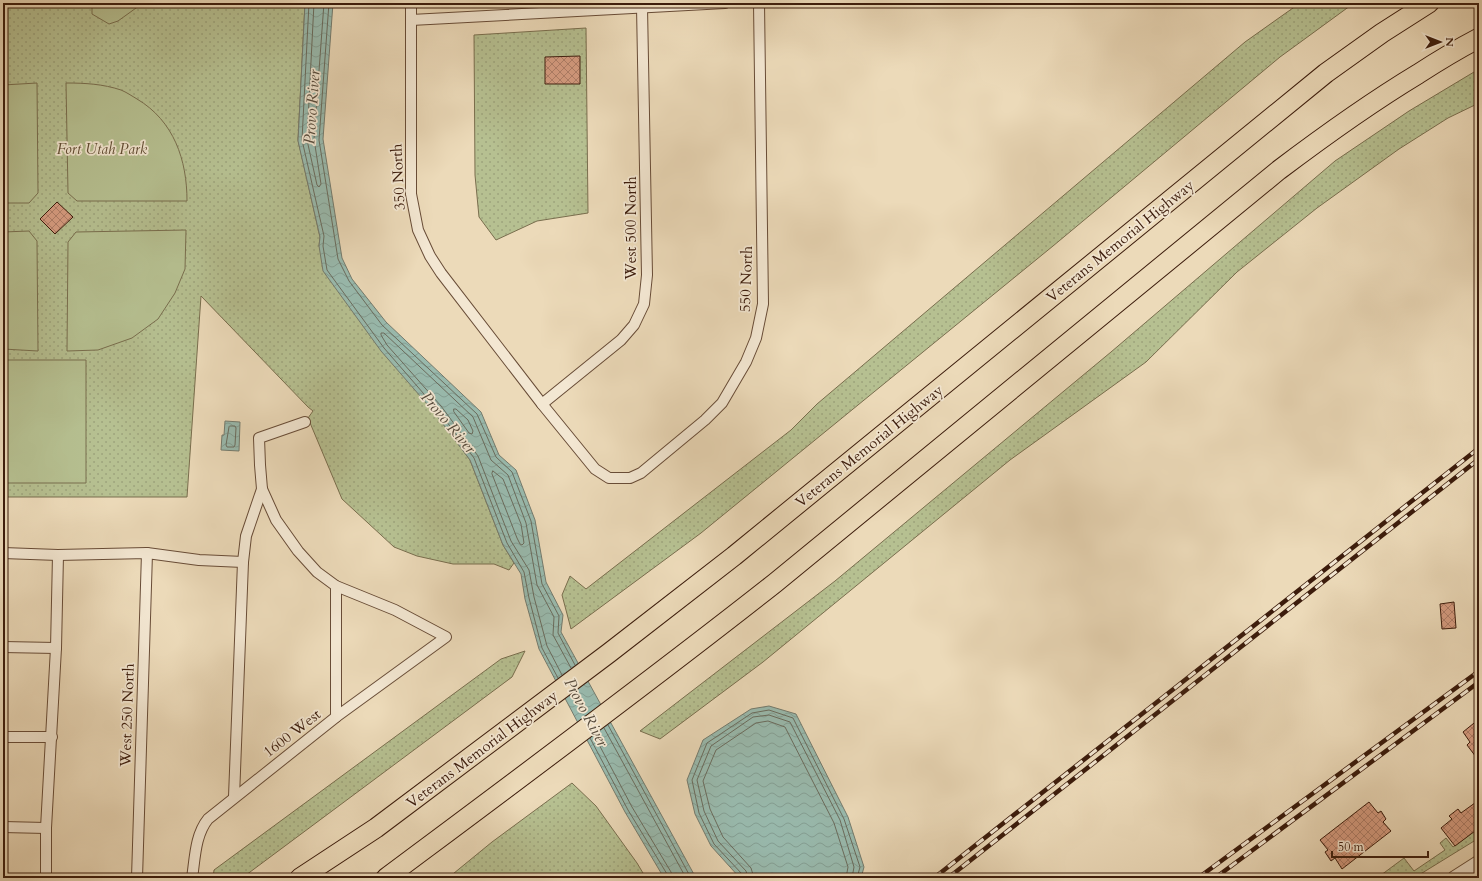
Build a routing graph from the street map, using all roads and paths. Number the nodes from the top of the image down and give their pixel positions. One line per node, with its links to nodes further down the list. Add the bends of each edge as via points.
1 (411, 3): 6 (street, 350 North)
2 (725, 3): 5 (street)
3 (759, 3): 8 (street, 550 North, via 763,304 756,338 746,362 722,403 705,420 641,473 630,478 609,478 595,469)
4 (1429, 3): 28 (highway, Veterans Memorial Highway, via 1326,73 734,556 609,653 376,828)
5 (642, 7): 6 (street); 8 (street, West 500 North, via 647,275 644,304 634,325 621,340)
6 (411, 20): 8 (street, 350 North, via 411,194 418,230 441,273)
7 (1479, 38): 29 (highway, via 1336,127 1279,170 775,583)
8 (542, 404)
9 (305, 422): 10 (street, via 259,438)
10 (262, 489): 14 (street, via 246,536); 15 (street, via 276,520 298,551)
11 (147, 552): 13 (street); 14 (street, via 199,560); 26 (street, West 250 North)
12 (3, 553): 13 (street)
13 (58, 555): 17 (street)
14 (243, 562): 21 (street)
15 (336, 586): 18 (street); 18 (street, 1600 West, via 395,610 446,637)
16 (3, 647): 17 (street)
17 (56, 648): 20 (street)
18 (336, 717): 21 (street, 1600 West)
19 (3, 737): 20 (street)
20 (52, 737): 23 (street)
21 (234, 797): 27 (street, 1600 West, via 202,826)
22 (3, 827): 23 (street)
23 (46, 828): 25 (street)
24 (1479, 862): 30 (street)
25 (46, 878)
26 (137, 878)
27 (192, 878)
28 (300, 878)
29 (386, 878)
30 (1454, 878)

